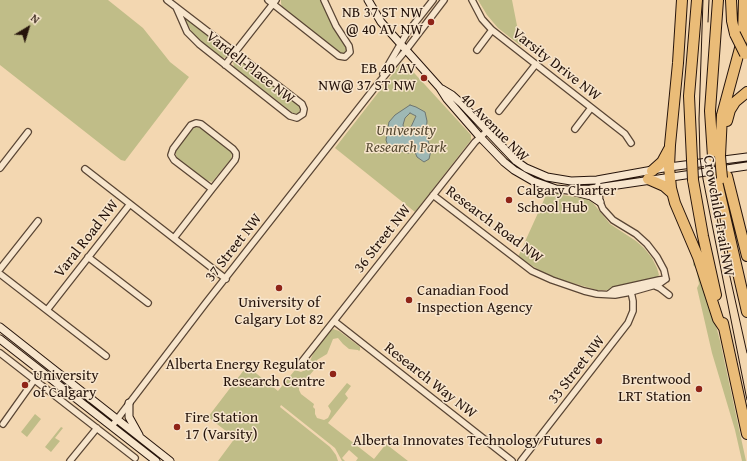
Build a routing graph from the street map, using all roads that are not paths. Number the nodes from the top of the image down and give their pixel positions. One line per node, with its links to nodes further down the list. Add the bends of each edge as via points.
1 (167, 0): 13 (street)
2 (324, 0): 12 (street, via 349,46 350,52 345,56 339,56)
3 (368, 0): 15 (street, 40 Avenue NW, via 381,22)
4 (433, 0): 15 (street, 37 Street NW, via 407,33)
5 (444, 0): 15 (street, 37 Street NW)
6 (472, 0): 14 (street, Varsity Drive NW)
7 (682, 0): 30 (highway)
8 (697, 0): 63 (highway, Crowchild Trail NW, bridge, via 689,96 692,160 703,236)
9 (718, 0): 31 (highway, Crowchild Trail NW, via 710,111)
10 (731, 0): 18 (highway, bridge, via 735,34)
11 (744, 0): 31 (highway, via 742,38 722,115)
12 (273, 1): 17 (street)
13 (176, 7): 17 (street); 20 (street, Vardell Place NW, via 192,37)
14 (492, 30): 16 (street); 19 (street, Varsity Drive NW)
15 (404, 47): 21 (street, 40 Avenue NW); 53 (street, 37 Street NW)
16 (477, 50)
17 (235, 52): 20 (street); 20 (street, Vardell Place NW, via 302,104 303,114 294,118)
18 (746, 55)
19 (536, 64): 23 (street, Varsity Drive NW); 24 (street)
20 (225, 65)
21 (440, 88): 26 (street, 40 Avenue NW, via 457,99); 28 (street, 40 Avenue NW)
22 (747, 92): 31 (highway, via 735,102 729,114)
23 (591, 108): 25 (street); 29 (street, Varsity Drive NW, via 625,134)
24 (498, 111)
25 (575, 129)
26 (487, 131): 28 (street, 36 Street NW); 39 (street, 40 Avenue NW, via 516,161 536,173 558,180)
27 (28, 132): 34 (street)
28 (480, 137): 42 (street, 40 Avenue NW, via 504,162 523,176 544,186); 44 (street, 36 Street NW)
29 (631, 143)
30 (670, 145): 36 (highway); 37 (highway, via 665,158)
31 (719, 156): 38 (highway, Crowchild Trail NW)
32 (747, 157): 36 (street, 40 Avenue NW)
33 (747, 166): 36 (street, 40 Avenue NW)
34 (0, 168)
35 (85, 169): 46 (street)
36 (670, 172): 37 (street, 40 Avenue NW); 43 (highway)
37 (650, 175): 39 (street, 40 Avenue NW); 40 (street, 40 Avenue NW); 43 (highway)
38 (722, 177): 49 (highway); 60 (highway, Crowchild Trail NW, via 720,198)
39 (597, 180): 40 (street)
40 (598, 188): 42 (street, 40 Avenue NW); 45 (street)
41 (212, 189): 41 (street, via 236,155 233,149 202,124 196,123 191,125 172,149 171,155); 48 (street)
42 (567, 190): 45 (street, via 587,195)
43 (672, 193): 63 (highway, via 698,257 718,319)
44 (433, 194): 56 (street, Research Road NW, via 532,271 597,294 615,295); 61 (street, 36 Street NW)
45 (600, 202): 54 (street, via 613,220 648,244 664,270)
46 (130, 204): 48 (street, Varal Road NW); 50 (street, Varal Road NW)
47 (38, 221): 51 (street)
48 (174, 238): 53 (street, Varal Road NW)
49 (747, 256)
50 (88, 257): 58 (street); 59 (street, Varal Road NW)
51 (0, 269)
52 (0, 274): 59 (street)
53 (226, 279): 69 (street, 37 Street NW)
54 (666, 279): 55 (street, Research Road NW); 56 (street, Research Road NW)
55 (653, 285): 56 (street, Research Road NW); 57 (street)
56 (630, 289): 81 (street, 33 Street NW, via 633,311 628,323)
57 (670, 296)
58 (148, 303)
59 (47, 310): 66 (street)
60 (747, 312)
61 (334, 321): 67 (street, 36 Street NW); 80 (street, Research Way NW)
62 (0, 327): 70 (street)
63 (724, 328): 74 (highway, Crowchild Trail NW)
64 (0, 339): 72 (street)
65 (0, 353): 68 (street)
66 (106, 356)
67 (300, 364)
68 (35, 379): 71 (street); 73 (street)
69 (129, 403): 70 (street, 37 Street NW); 75 (street, via 129,416)
70 (117, 419): 72 (street, 37 Street NW); 75 (street)
71 (2, 424)
72 (112, 426): 78 (street)
73 (97, 428): 76 (street); 77 (street)
74 (747, 434)
75 (141, 439): 79 (street)
76 (135, 458)
77 (70, 461)
78 (156, 461)
79 (170, 461)
80 (512, 461)
81 (521, 461)

